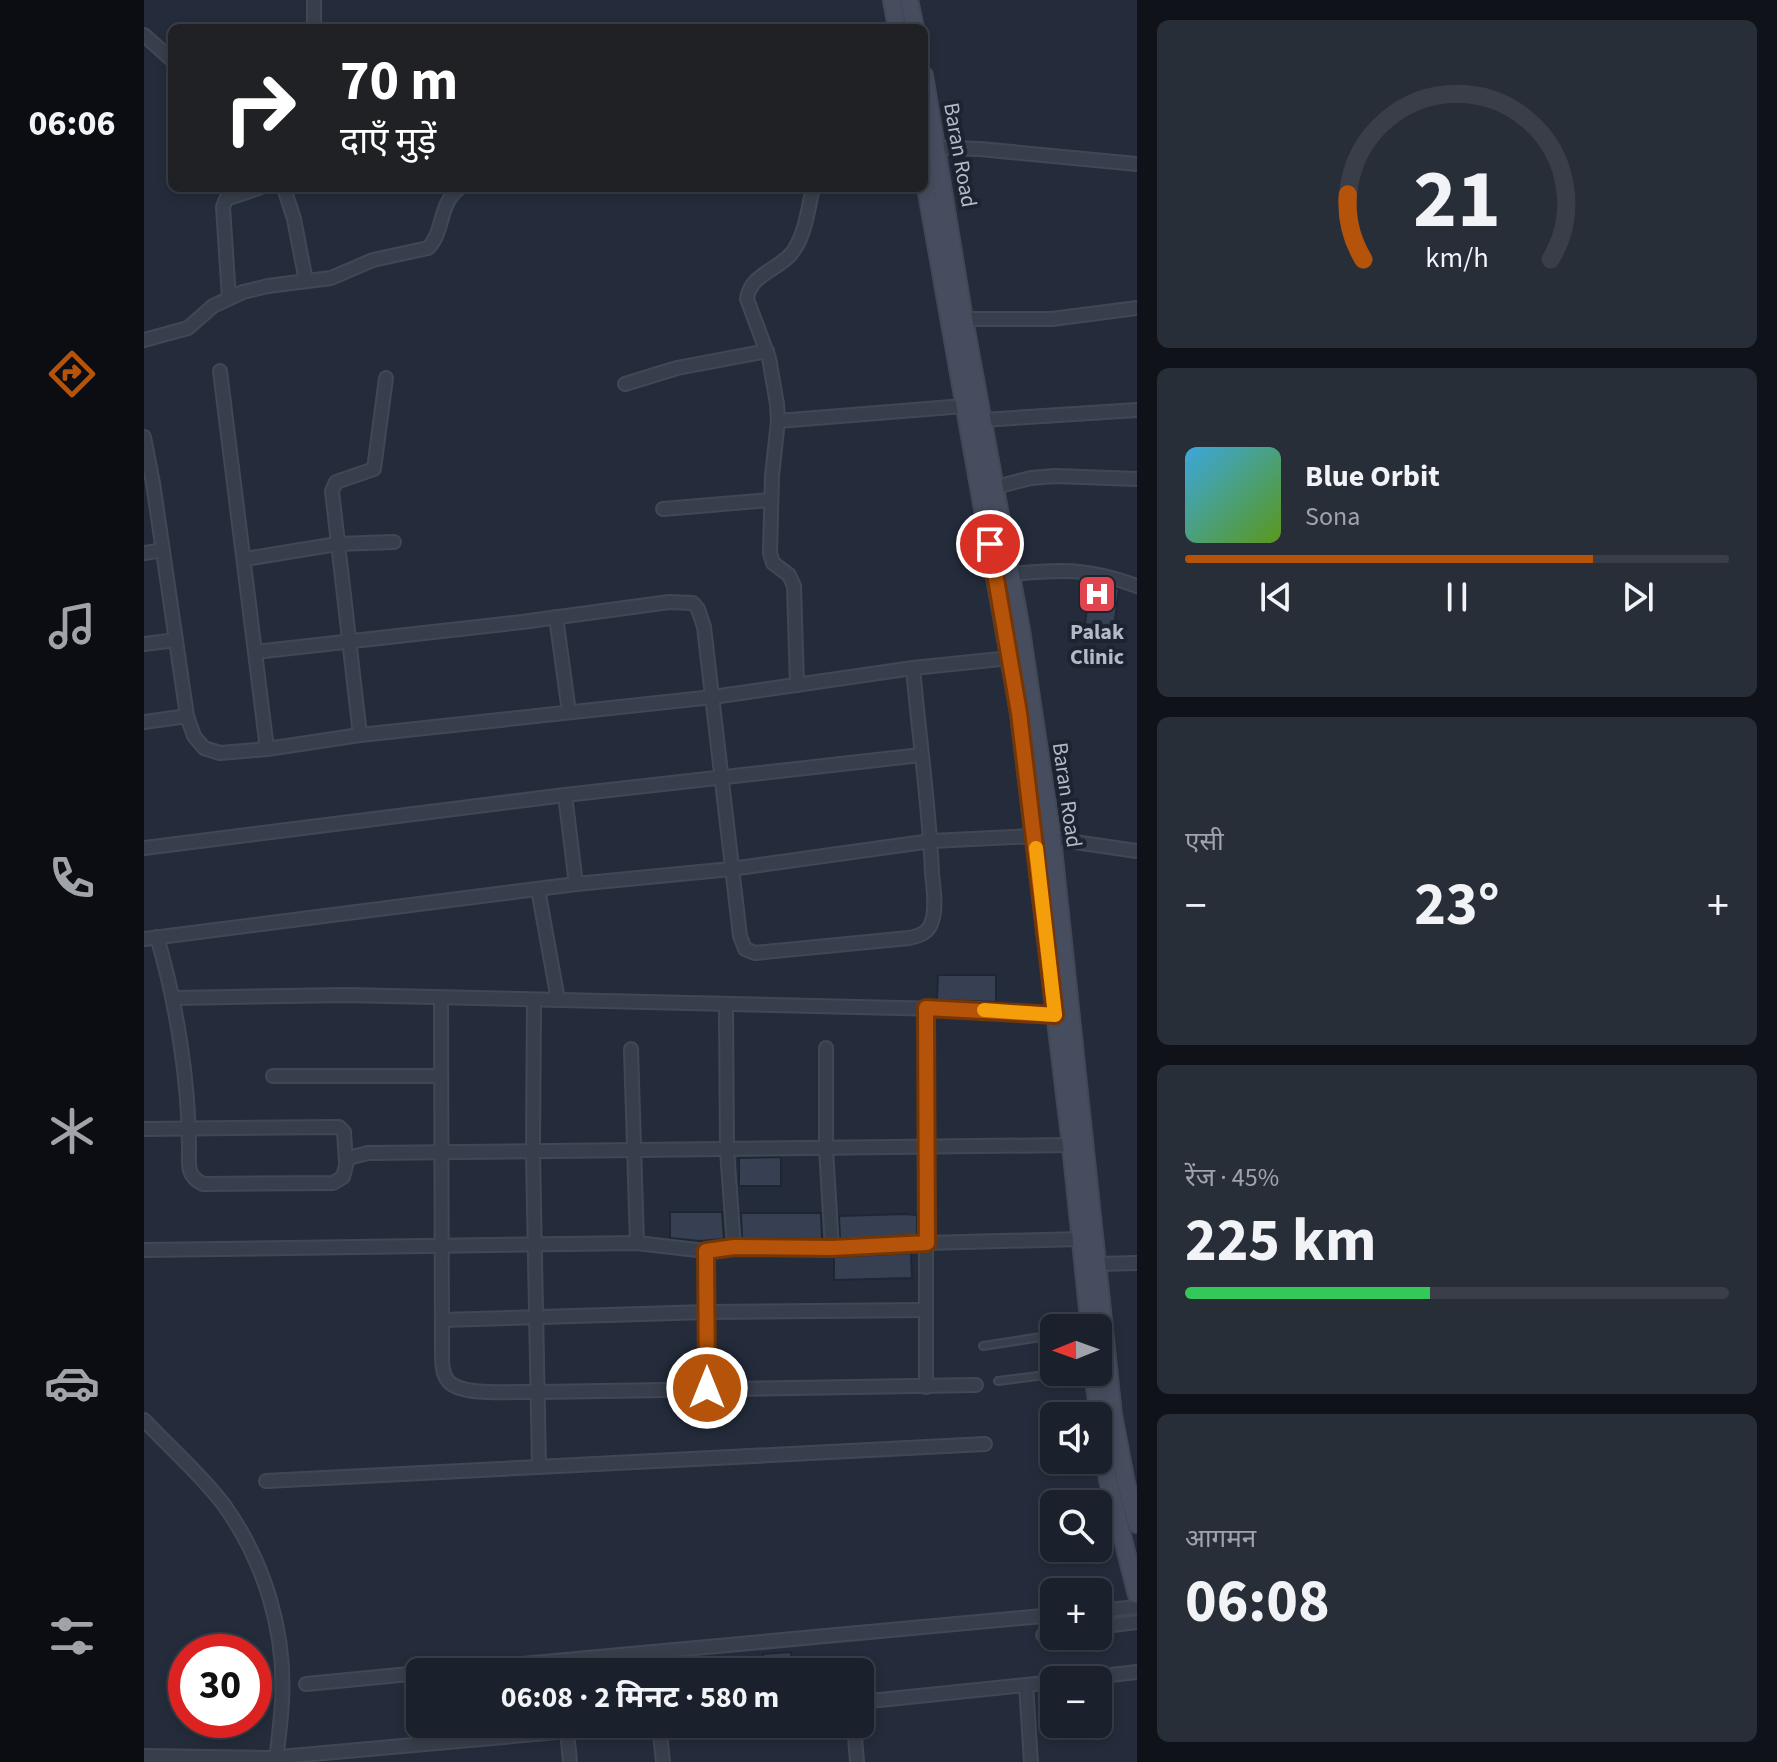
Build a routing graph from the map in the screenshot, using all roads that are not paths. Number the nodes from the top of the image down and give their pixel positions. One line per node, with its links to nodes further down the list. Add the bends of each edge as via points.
1 (314, 0): 4 (street)
2 (892, 0): 5 (main road)
3 (909, 0): 6 (main road)
4 (314, 24)
5 (896, 24)
6 (914, 24)
7 (144, 35): 8 (street)
8 (168, 56)
9 (928, 116): 10 (main road, Baran Road)
10 (931, 147): 11 (street); 20 (main road, Baran Road)
11 (1137, 164)
12 (247, 192): 18 (street, via 226,199 223,207)
13 (285, 192): 17 (street)
14 (456, 192): 17 (street, via 446,203 428,248)
15 (812, 192): 22 (street, via 796,248 747,293)
16 (927, 192): 26 (main road, Baran Road)
17 (306, 281): 18 (street)
18 (229, 298): 21 (street, via 188,328)
19 (1137, 308): 20 (street, via 1052,319)
20 (964, 319): 28 (main road, Baran Road)
21 (144, 340)
22 (767, 351): 25 (street); 29 (street)
23 (220, 371): 40 (street)
24 (386, 378): 37 (street, via 374,469 333,486)
25 (625, 384)
26 (964, 406): 29 (street); 48 (main road, Baran Road)
27 (1137, 410): 28 (street)
28 (983, 420): 33 (main road, Baran Road)
29 (778, 421): 34 (street)
30 (144, 437): 32 (street)
31 (1137, 479): 33 (street, via 1055,476)
32 (149, 484): 38 (street)
33 (996, 487): 41 (main road, Baran Road)
34 (771, 500): 35 (street); 50 (street, via 771,558 794,586)
35 (663, 509)
36 (394, 542): 37 (street)
37 (337, 544): 40 (street); 45 (street)
38 (163, 550): 39 (street); 44 (street)
39 (144, 553)
40 (245, 559): 47 (street)
41 (1011, 574): 42 (street, via 1070,569); 61 (main road, Baran Road)
42 (1137, 586)
43 (556, 617): 45 (street); 51 (street, via 693,603 701,616); 52 (street)
44 (176, 640): 46 (street); 53 (street)
45 (348, 643): 47 (street); 55 (street)
46 (144, 644)
47 (255, 652): 56 (street)
48 (1010, 658): 49 (street); 60 (main road, Baran Road)
49 (913, 668): 50 (street); 57 (street)
50 (797, 685): 51 (street)
51 (713, 697): 52 (street); 58 (street)
52 (569, 712): 55 (street)
53 (187, 716): 54 (street); 56 (street, via 204,748 220,753)
54 (144, 722)
55 (360, 735): 56 (street)
56 (267, 749)
57 (921, 755): 58 (street); 62 (street)
58 (722, 779): 59 (street); 65 (street)
59 (565, 795): 63 (street); 66 (street)
60 (1034, 836): 61 (street); 62 (street); 75 (main road, Baran Road)
61 (1052, 838): 64 (street); 100 (main road, Baran Road)
62 (931, 841): 65 (street); 65 (street, via 933,920 923,934 909,938 751,953 740,936)
63 (144, 848)
64 (1137, 851)
65 (731, 869): 66 (street)
66 (576, 884): 67 (street)
67 (538, 889): 68 (street); 72 (street)
68 (150, 938): 69 (street)
69 (174, 998): 70 (street); 80 (street)
70 (441, 998): 71 (street); 79 (street)
71 (534, 1000): 72 (street); 88 (street)
72 (558, 1000): 73 (street)
73 (726, 1004): 74 (street); 85 (street)
74 (926, 1008): 75 (street); 83 (street)
75 (1055, 1015): 82 (main road, Baran Road)
76 (826, 1048): 84 (street)
77 (631, 1049): 86 (street)
78 (273, 1076): 79 (street)
79 (441, 1076): 87 (street)
80 (189, 1128): 81 (street); 89 (street, via 339,1127); 89 (street, via 190,1173 203,1184 333,1183 343,1177)
81 (144, 1129)
82 (1071, 1145): 83 (street); 90 (main road, Baran Road)
83 (925, 1148): 84 (street); 92 (street)
84 (826, 1149): 85 (street); 96 (street)
85 (727, 1150): 86 (street); 95 (street)
86 (635, 1151): 88 (street); 91 (street)
87 (441, 1153): 88 (street); 89 (street, via 368,1153); 94 (street)
88 (533, 1153): 93 (street)
89 (346, 1162)
90 (1080, 1239): 92 (street); 103 (main road, Baran Road)
91 (637, 1243): 93 (street); 98 (street)
92 (927, 1243): 96 (street); 101 (street)
93 (534, 1244): 94 (street); 104 (street)
94 (441, 1247): 97 (street); 105 (street)
95 (734, 1247): 96 (street); 98 (street)
96 (832, 1248)
97 (144, 1250)
98 (706, 1251): 102 (street)
99 (1137, 1263): 100 (street)
100 (1097, 1264): 119 (main road, Baran Road, via 1117,1438)
101 (925, 1310): 102 (street); 112 (street)
102 (707, 1312): 104 (street); 113 (street)
103 (1088, 1314)
104 (536, 1316): 105 (street); 114 (street)
105 (442, 1320): 114 (street, via 442,1366 451,1384 474,1391)
106 (1040, 1337): 107 (lane)
107 (983, 1346)
108 (1040, 1376): 109 (lane)
109 (998, 1381)
110 (976, 1385): 112 (street)
111 (1095, 1386): 120 (main road, via 1108,1480)
112 (926, 1387): 113 (street)
113 (707, 1388): 114 (street)
114 (538, 1392): 117 (street)
115 (144, 1420): 142 (street, via 224,1505 258,1565 278,1634 283,1698)
116 (985, 1444): 117 (street)
117 (539, 1467): 118 (street)
118 (266, 1481)
119 (1137, 1524)
120 (1137, 1595)
121 (1137, 1607): 122 (street)
122 (1112, 1610)
123 (1040, 1616): 126 (street)
124 (1137, 1622): 125 (street)
125 (1112, 1625)
126 (586, 1658)
127 (1137, 1672): 129 (street)
128 (406, 1674): 130 (street)
129 (1112, 1675)
130 (306, 1684)
131 (1040, 1684): 132 (street)
132 (1026, 1685): 133 (street); 147 (street)
133 (874, 1701)
134 (487, 1738): 138 (street)
135 (568, 1738): 144 (street)
136 (660, 1738): 145 (street)
137 (855, 1738): 146 (street)
138 (385, 1747): 142 (street); 143 (street)
139 (144, 1756): 140 (street)
140 (166, 1759): 141 (street)
141 (252, 1760): 142 (street)
142 (276, 1760)
143 (386, 1762)
144 (570, 1762)
145 (663, 1762)
146 (857, 1762)
147 (1031, 1762)

